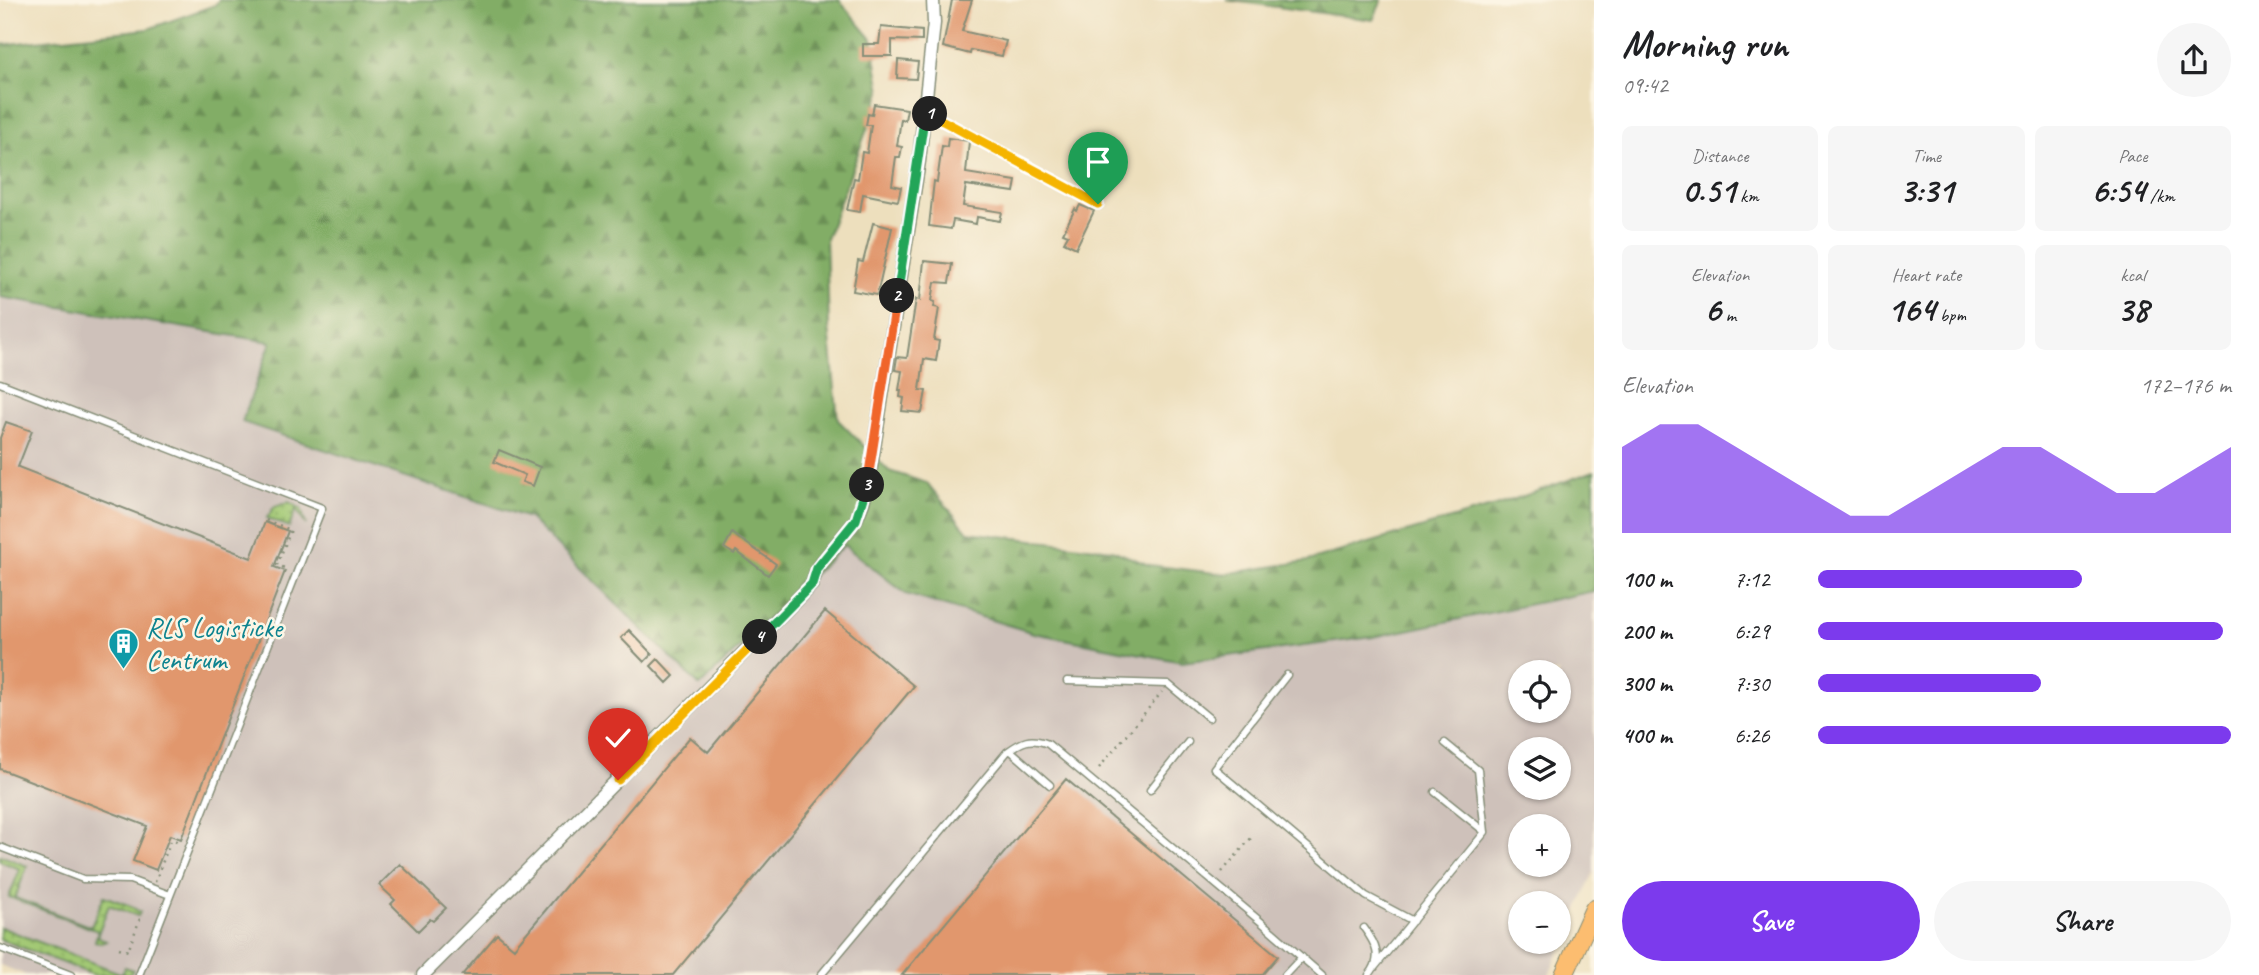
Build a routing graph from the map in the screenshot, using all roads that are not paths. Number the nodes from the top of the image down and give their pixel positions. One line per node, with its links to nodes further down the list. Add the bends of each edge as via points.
1 (933, 0): 2 (street)
2 (925, 113): 3 (lane); 27 (street, via 870,473 856,520 817,568 812,584)
3 (1098, 204)
4 (0, 383): 16 (lane, via 322,508)
5 (1286, 676): 18 (lane, via 1214,768 1366,896)
6 (1066, 681): 7 (lane, via 1168,684)
7 (1209, 718)
8 (1188, 742): 12 (lane)
9 (1445, 743): 14 (lane, via 1478,770)
10 (1010, 750): 11 (lane); 23 (lane, via 1027,739 1048,744); 28 (lane)
11 (1050, 785)
12 (1150, 790)
13 (1435, 792): 14 (lane)
14 (1485, 832): 18 (lane)
15 (0, 847): 16 (lane, via 83,879 130,880)
16 (170, 895): 26 (lane)
17 (1594, 909): 32 (main road)
18 (1413, 921): 20 (lane)
19 (1364, 928): 22 (lane)
20 (1396, 942): 22 (lane); 24 (lane)
21 (0, 948): 25 (lane)
22 (1377, 948): 24 (lane)
23 (1301, 957): 29 (lane); 30 (lane)
24 (1374, 968): 31 (lane)
25 (71, 975)
26 (139, 975)
27 (423, 975)
28 (821, 975)
29 (1285, 975)
30 (1322, 975)
31 (1369, 975)
32 (1564, 975)

